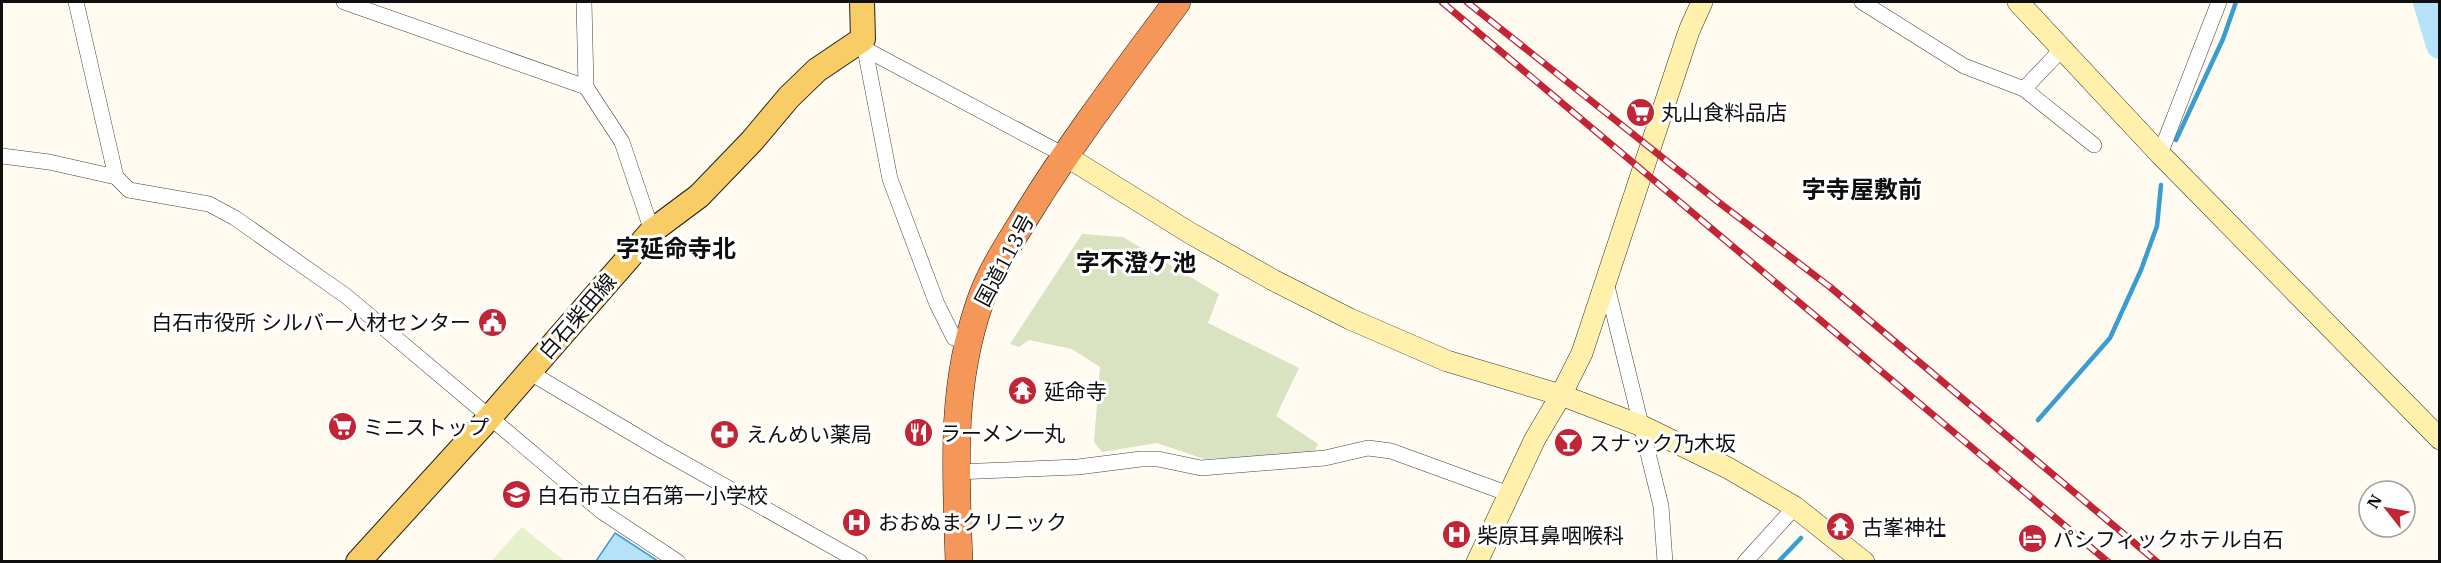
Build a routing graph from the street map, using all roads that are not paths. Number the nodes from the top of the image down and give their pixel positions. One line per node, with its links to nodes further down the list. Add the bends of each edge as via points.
1 (76, 2): 18 (street)
2 (344, 2): 12 (street)
3 (584, 2): 12 (street)
4 (862, 2): 10 (main road)
5 (1177, 2): 17 (highway, 国道113号)
6 (1702, 2): 20 (street)
7 (1862, 2): 13 (street, via 1964,66)
8 (2018, 2): 11 (street)
9 (2219, 2): 15 (street)
10 (864, 44): 17 (street); 19 (main road, 白石柴田線, via 817,70 699,196); 21 (street, via 890,179 937,304 954,338)
11 (2061, 50): 13 (street); 15 (street)
12 (586, 87): 19 (street, via 622,142)
13 (2024, 89): 14 (street)
14 (2094, 145)
15 (2160, 154): 26 (street)
16 (2, 156): 18 (street)
17 (1066, 156): 21 (highway, 国道113号, via 1003,253 979,303); 23 (street, via 1190,233 1350,319 1447,361)
18 (116, 177): 24 (street, via 129,190 209,204 235,218 346,296)
19 (652, 231): 22 (main road, 白石柴田線)
20 (1606, 282): 23 (street, via 1582,353); 25 (street)
21 (968, 343): 27 (highway, 国道113号, via 955,432)
22 (529, 372): 24 (main road, 白石柴田線); 32 (street)
23 (1561, 395): 25 (street); 28 (street)
24 (490, 417): 30 (main road, 白石柴田線); 31 (street, via 601,510)
25 (1641, 426): 29 (street, via 1728,468); 35 (street, via 1661,506)
26 (2439, 439)
27 (955, 472): 28 (street, via 1078,467 1141,459 1201,468 1324,458 1368,448 1391,451); 33 (highway, 国道113号)
28 (1509, 494): 34 (street)
29 (1795, 507): 36 (street); 37 (street)
30 (358, 561)
31 (678, 561)
32 (860, 561)
33 (959, 561)
34 (1477, 561)
35 (1665, 561)
36 (1745, 561)
37 (1864, 561)

